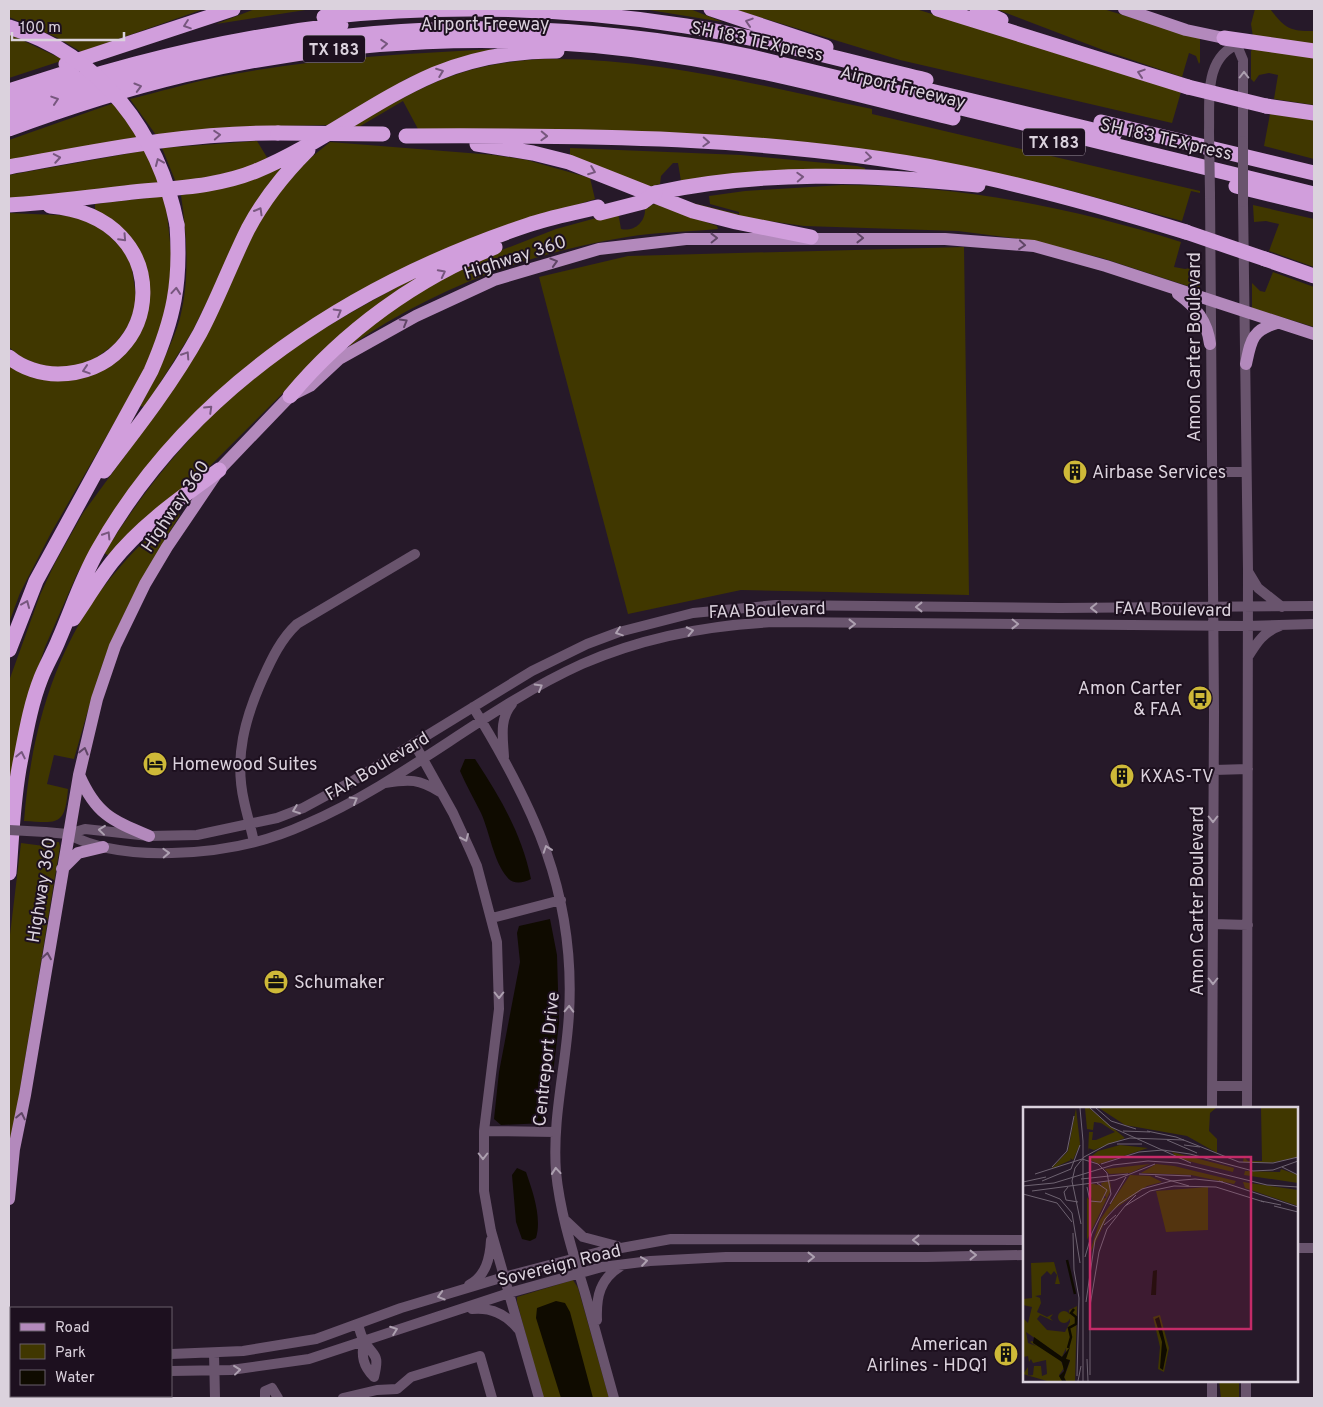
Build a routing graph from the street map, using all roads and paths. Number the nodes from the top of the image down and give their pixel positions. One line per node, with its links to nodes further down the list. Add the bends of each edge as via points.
1 (233, 9): 12 (highway, one-way to 12, via 60,66)
2 (711, 9): 11 (highway, one-way to 2)
3 (938, 9): 7 (highway)
4 (976, 9): 7 (highway)
5 (1124, 9): 8 (main road, via 1186,30)
6 (9, 27): 41 (highway, one-way to 6, bridge, via 165,339 176,299 177,226 155,152 108,86 67,53)
7 (1045, 42): 14 (highway, one-way to 7, bridge, via 1266,106 1188,87)
8 (1236, 42): 9 (highway); 30 (street, Amon Carter Boulevard, bridge, via 1218,59 1212,73 1209,132); 31 (street, one-way to 8, bridge, via 1244,60)
9 (1314, 51)
10 (669, 54): 16 (highway, Airport Freeway / TX 183, one-way to 10, via 179,76 238,63 348,48 429,42 514,41); 18 (highway, one-way to 10, via 407,87 464,64 555,51 613,56); 25 (highway, Airport Freeway / TX 183, via 769,74)
11 (919, 78): 12 (highway, Airport Freeway / TX 183, via 768,42 659,22 562,12 438,9 324,17 221,33 107,60); 20 (highway, Airport Freeway / TX 183)
12 (9, 90)
13 (9, 103): 21 (highway, SH 183 TEXpress, via 151,59 273,34 412,20 551,21 652,31 756,49)
14 (1314, 113)
15 (9, 116): 22 (highway, SH 183 TEXpress, one-way to 22, via 146,72 268,46 409,30 485,28 555,31 656,40 748,56)
16 (9, 129)
17 (406, 136): 19 (highway, one-way to 17, bridge, via 162,140 251,132); 23 (highway, one-way to 23, via 670,140 788,148 947,170); 27 (highway, one-way to 27, via 533,153 569,162 693,210)
18 (319, 140): 24 (highway, via 255,171 210,184); 41 (highway, one-way to 18, via 139,425 187,354 263,204 292,166)
19 (9, 167)
20 (1314, 173)
21 (1314, 183)
22 (1314, 194)
23 (1087, 204): 26 (highway, one-way to 23, via 685,187 762,179 864,176 990,186); 28 (highway, bridge, via 1186,232)
24 (11, 205): 35 (highway, one-way to 35, via 83,211 112,228 136,256 143,295 137,322 130,334 115,354 97,366 54,374 24,367)
25 (1314, 205)
26 (599, 210): 37 (highway, one-way to 26, via 344,340 394,300 482,252); 55 (highway, one-way to 26, via 83,577 126,505 178,440 238,381 304,332 396,279 531,224)
27 (811, 237): 29 (main road, one-way to 29, via 944,238 1034,246); 37 (main road, Highway 360, one-way to 27, via 310,386 339,359 416,316 494,280 599,249 686,238)
28 (1314, 276)
29 (1168, 286): 30 (main road); 34 (main road, via 1200,314)
30 (1211, 301): 31 (main road); 34 (street, Amon Carter Boulevard)
31 (1244, 312): 32 (main road); 36 (street)
32 (1277, 323): 33 (main road); 36 (main road, via 1256,332)
33 (1314, 334)
34 (1210, 344): 39 (street, Amon Carter Boulevard)
35 (9, 357)
36 (1246, 364): 40 (street)
37 (290, 396): 38 (main road, Highway 360)
38 (219, 470): 55 (highway, via 155,519 112,562); 67 (main road, Highway 360, one-way to 38, via 97,699 129,615 167,547)
39 (1211, 472): 40 (street); 44 (street, Amon Carter Boulevard)
40 (1246, 472): 43 (street)
41 (74, 510): 57 (highway, one-way to 41, via 36,581)
42 (415, 554): 70 (street, via 297,624 282,639 250,706 242,738 243,799)
43 (1248, 570): 47 (street); 48 (street, via 1258,588)
44 (1213, 606): 46 (street, FAA Boulevard, one-way to 46); 47 (street, FAA Boulevard); 52 (street, Amon Carter Boulevard)
45 (1314, 606): 48 (street, FAA Boulevard)
46 (967, 607): 49 (street, FAA Boulevard, one-way to 49, via 776,606 693,613); 50 (street)
47 (1248, 607): 48 (street, FAA Boulevard); 54 (street)
48 (1282, 607)
49 (654, 622): 56 (street); 60 (street, FAA Boulevard, one-way to 60, via 587,644 532,671)
50 (967, 623): 52 (street, FAA Boulevard, one-way to 52); 56 (street, FAA Boulevard, one-way to 50, via 734,624)
51 (1314, 624): 53 (street, FAA Boulevard)
52 (1213, 625): 54 (street, FAA Boulevard); 66 (street, Amon Carter Boulevard)
53 (1284, 625): 54 (street, FAA Boulevard); 58 (street, via 1262,636)
54 (1247, 626): 58 (street)
55 (59, 638): 77 (highway, one-way to 55, via 20,759 41,680)
56 (658, 638): 59 (street, FAA Boulevard, one-way to 56, via 582,664)
57 (9, 650)
58 (1248, 658): 65 (street)
59 (514, 702): 61 (street, FAA Boulevard); 64 (street, via 506,711 503,727)
60 (473, 706): 61 (street, Centreport Drive); 62 (street, FAA Boulevard)
61 (482, 721): 63 (street, FAA Boulevard); 64 (street, Centreport Drive)
62 (414, 743): 63 (street); 70 (street, FAA Boulevard, one-way to 70, via 326,796 277,818)
63 (422, 758): 68 (street, FAA Boulevard); 69 (street)
64 (505, 760): 78 (street, Centreport Drive, one-way to 64, via 536,821)
65 (1248, 769): 66 (street); 81 (street)
66 (1214, 770): 80 (street, Amon Carter Boulevard, one-way to 80)
67 (79, 775): 72 (main road, Highway 360); 73 (main road, via 92,802 101,812)
68 (380, 784): 69 (street, via 417,780); 74 (street, FAA Boulevard, one-way to 68, via 305,825)
69 (443, 794): 79 (street, one-way to 79, via 477,866)
70 (250, 825): 73 (street, FAA Boulevard, via 197,835); 74 (street)
71 (9, 830): 72 (street, FAA Boulevard, bridge)
72 (68, 834): 73 (street, FAA Boulevard, one-way to 72, via 85,829); 75 (street, FAA Boulevard); 76 (main road, Highway 360)
73 (149, 836)
74 (254, 842): 75 (street, FAA Boulevard, one-way to 74, via 158,854 212,850)
75 (103, 847): 76 (main road, via 78,853)
76 (62, 869): 88 (main road, Highway 360, one-way to 76, via 14,1149 26,1095)
77 (9, 873)
78 (561, 900): 79 (street); 87 (street, Centreport Drive, one-way to 78, via 568,1039 570,991)
79 (492, 918): 86 (street, one-way to 86, via 499,968 499,1009)
80 (1213, 924): 81 (street); 82 (street, Amon Carter Boulevard, one-way to 82)
81 (1248, 925): 83 (street)
82 (1212, 1086): 83 (street); 84 (street, Amon Carter Boulevard)
83 (1246, 1086): 85 (street)
84 (1212, 1107)
85 (1246, 1107)
86 (484, 1130): 87 (street); 90 (street, one-way to 90, via 484,1191)
87 (555, 1132): 89 (street, Centreport Drive, one-way to 87, via 556,1173)
88 (9, 1199)
89 (564, 1219): 92 (street, via 583,1237); 96 (street, Centreport Drive)
90 (491, 1231): 99 (street); 100 (street, via 487,1265 473,1283)
91 (1023, 1240): 92 (street, Sovereign Road, one-way to 92, via 671,1239)
92 (621, 1247): 96 (street, Sovereign Road)
93 (1298, 1248): 94 (street)
94 (1314, 1248)
95 (1023, 1255): 97 (street, Sovereign Road, one-way to 95, via 685,1257)
96 (575, 1258): 98 (street, Centreport Drive); 99 (street, Sovereign Road)
97 (624, 1264): 98 (street, Sovereign Road); 105 (street, via 611,1272 600,1288 596,1301)
98 (579, 1273): 101 (street, Sovereign Road); 105 (street, Centreport Drive)
99 (504, 1277): 100 (street, Sovereign Road); 101 (street)
100 (460, 1290): 103 (street, Sovereign Road, one-way to 103)
101 (509, 1293): 102 (street, Sovereign Road); 104 (street)
102 (442, 1314): 104 (street, via 482,1308 493,1310 512,1321); 106 (street, Sovereign Road, one-way to 102)
103 (358, 1325): 106 (street); 108 (street, Sovereign Road, via 278,1347)
104 (520, 1331): 118 (street)
105 (597, 1336): 119 (street, Centreport Drive)
106 (364, 1341): 110 (street, Sovereign Road, one-way to 106, via 308,1359)
107 (172, 1354): 108 (street, Sovereign Road)
108 (214, 1354): 110 (street)
109 (172, 1371): 110 (street, Sovereign Road)
110 (216, 1371): 113 (street)
111 (1212, 1382): 120 (street)
112 (1246, 1382): 121 (street)
113 (215, 1398)
114 (265, 1398): 115 (street, via 265,1391 272,1388)
115 (278, 1398)
116 (344, 1398): 117 (street, via 397,1389 410,1377 480,1356)
117 (492, 1398)
118 (539, 1398)
119 (614, 1398)
120 (1212, 1398)
121 (1246, 1398)

